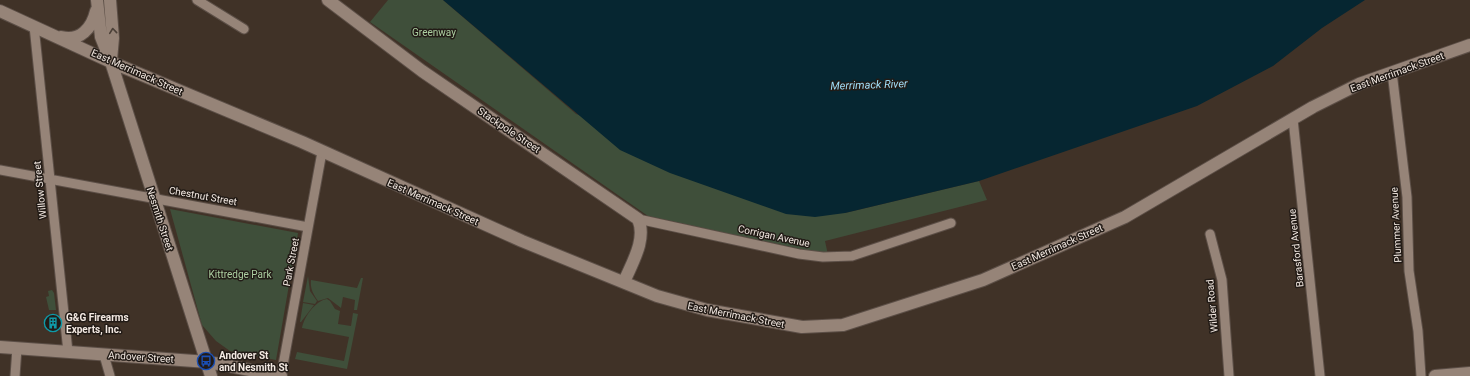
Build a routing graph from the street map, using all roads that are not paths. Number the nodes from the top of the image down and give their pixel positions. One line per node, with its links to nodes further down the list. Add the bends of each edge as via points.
1 (110, 0): 10 (street, Nesmith Street, one-way to 1, via 114,38)
2 (197, 0): 7 (street)
3 (328, 0): 17 (street, Stackpole Street, via 422,71)
4 (97, 4): 8 (street, via 94,20 86,32 72,37); 10 (street, Nesmith Street, via 101,37)
5 (0, 11): 6 (street, East Merrimack Street)
6 (34, 26): 8 (street, East Merrimack Street); 15 (street, Willow Street)
7 (244, 29)
8 (52, 34): 10 (street, East Merrimack Street)
9 (1470, 45): 11 (street, East Merrimack Street)
10 (111, 62): 13 (street, East Merrimack Street); 16 (street, Nesmith Street)
11 (1392, 72): 12 (street, East Merrimack Street, via 1359,84); 34 (street, Plummer Avenue, via 1407,197 1409,271 1418,331)
12 (1293, 119): 21 (street, East Merrimack Street, via 1125,217 983,280 843,325 802,327 750,319 693,307); 33 (street, Barasford Avenue)
13 (322, 152): 19 (street, Park Street); 21 (street, East Merrimack Street, via 522,241)
14 (0, 170): 15 (street, Chestnut Street)
15 (50, 179): 16 (street, Chestnut Street); 24 (street, Willow Street)
16 (154, 198): 19 (street, Chestnut Street); 26 (street, Nesmith Street)
17 (638, 219): 18 (street, Corrigan Avenue, via 823,257 852,256); 21 (street, via 640,241)
18 (951, 224)
19 (308, 227): 31 (street, Park Street)
20 (1210, 234): 32 (street, Wilder Road, via 1222,280)
21 (624, 282)
22 (0, 347): 23 (street, Andover Street)
23 (17, 348): 24 (street, Andover Street); 28 (street)
24 (68, 352): 25 (street, Andover Street)
25 (104, 355): 26 (street, Andover Street); 29 (street)
26 (208, 362): 30 (street, Nesmith Street); 31 (street, Andover Street)
27 (1470, 373): 35 (street)
28 (15, 376)
29 (110, 376)
30 (211, 376)
31 (281, 376)
32 (1229, 376)
33 (1320, 376)
34 (1421, 376)
35 (1435, 376)

